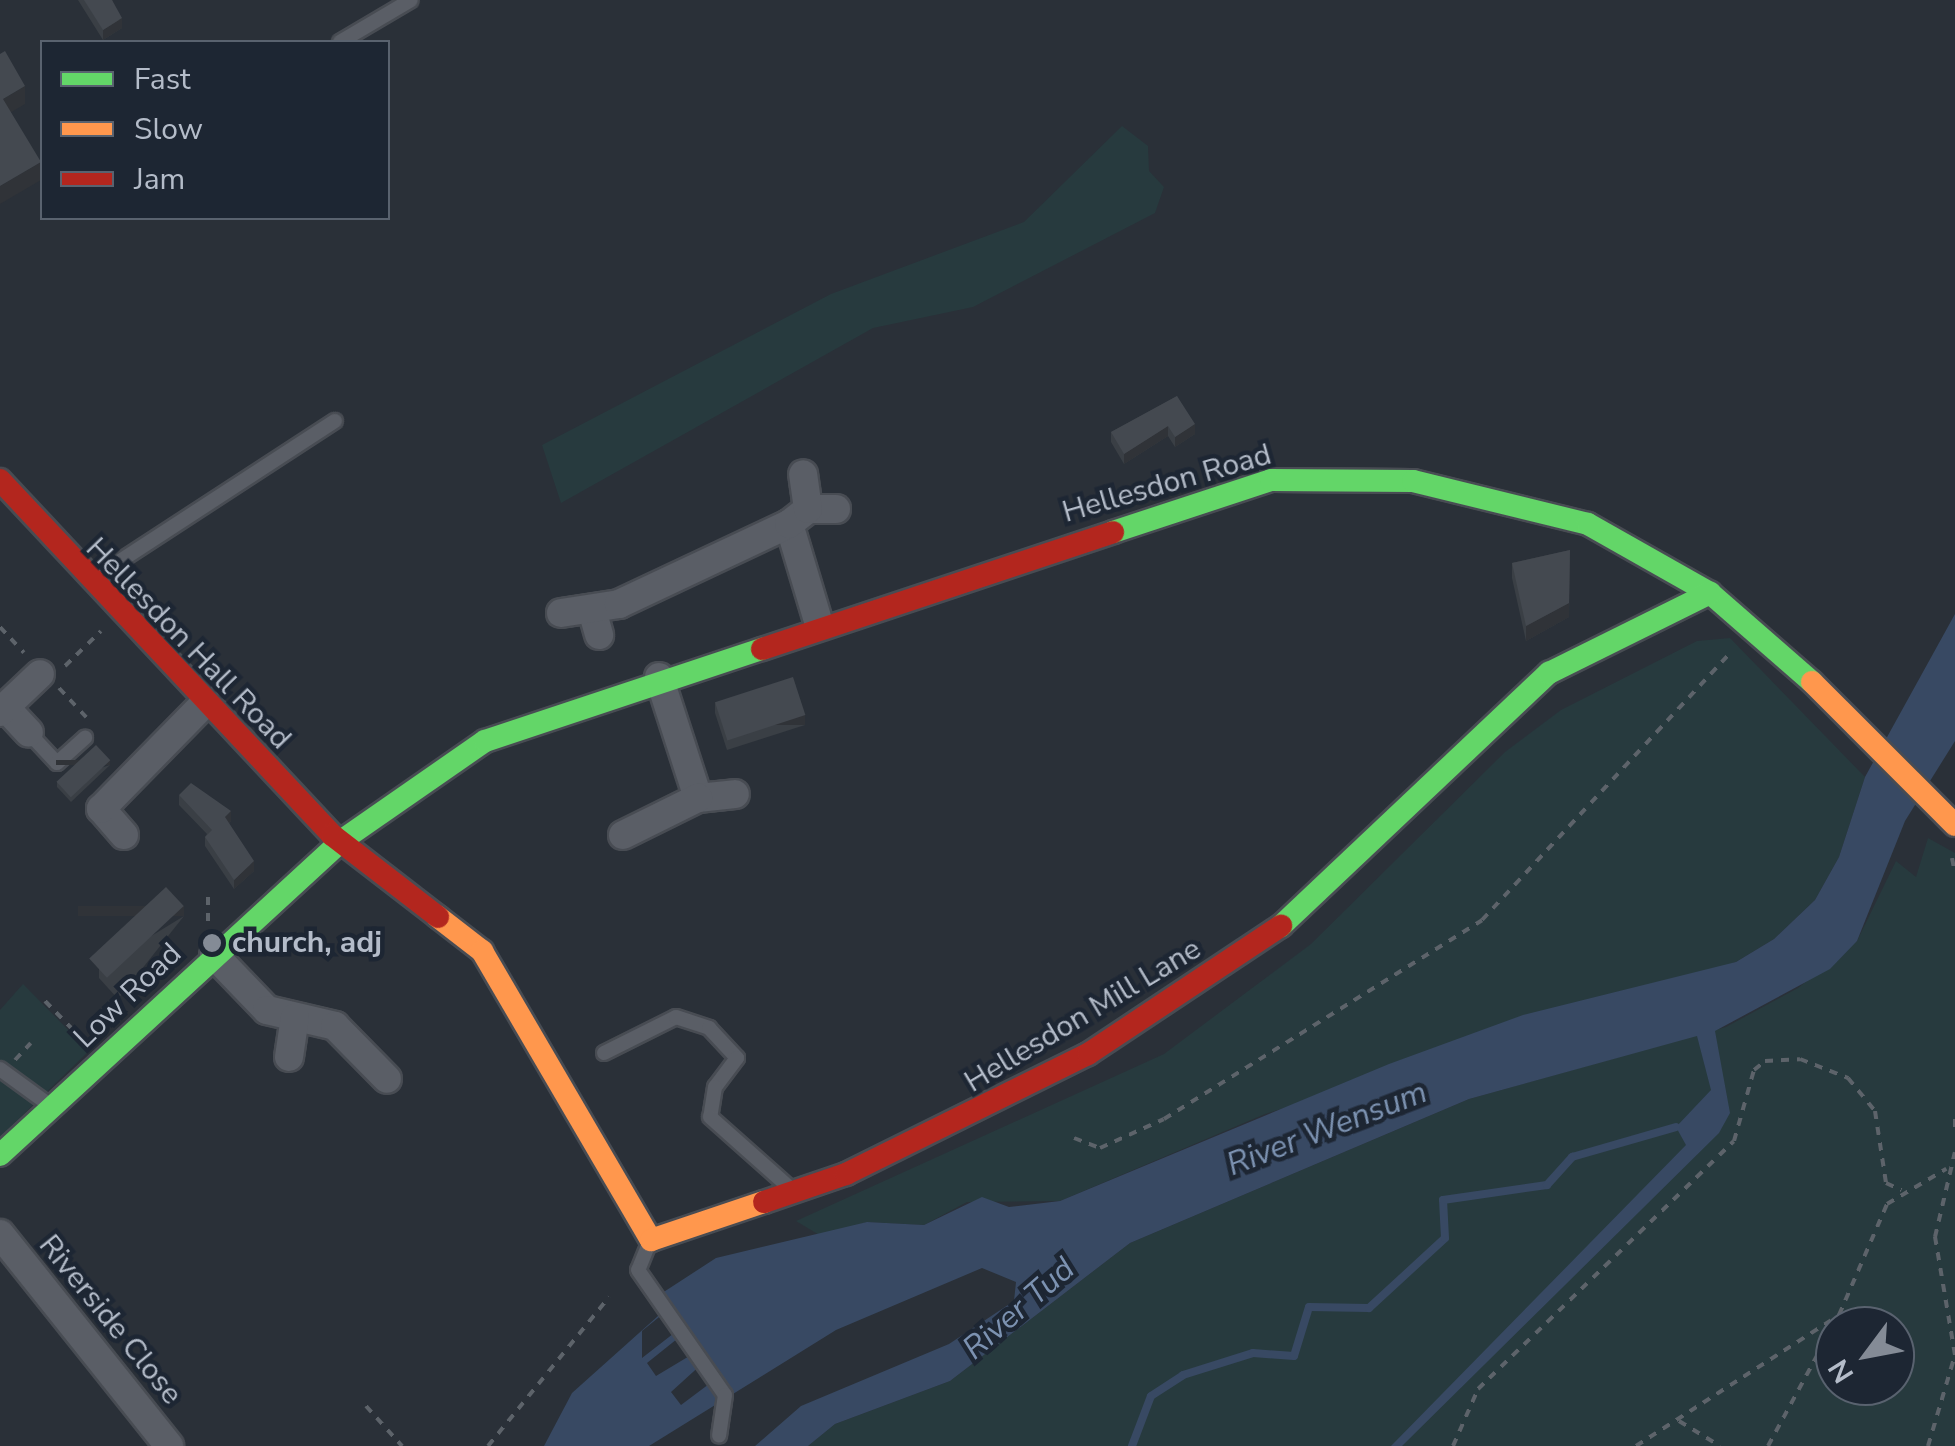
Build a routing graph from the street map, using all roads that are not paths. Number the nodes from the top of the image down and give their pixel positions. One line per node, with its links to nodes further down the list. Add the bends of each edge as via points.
1 (411, 0): 2 (lane)
2 (343, 40)
3 (335, 422): 7 (lane)
4 (803, 474): 6 (street)
5 (0, 480): 7 (street, Hellesdon Hall Road)
6 (811, 514): 9 (street, via 595,622); 10 (street)
7 (87, 583): 13 (street, Hellesdon Hall Road)
8 (1710, 592): 10 (street, Hellesdon Road, via 1588,524 1532,506 1344,476 1271,480); 19 (street, Hellesdon Road, via 1874,740); 31 (street, Hellesdon Mill Lane, via 1549,673 1311,902 1172,1002 1003,1102)
9 (561, 612)
10 (819, 624): 12 (street, Hellesdon Road)
11 (45, 677): 14 (street)
12 (659, 677): 18 (street); 22 (street, Hellesdon Road, via 486,742)
13 (203, 705): 20 (street, via 100,808); 22 (street, Hellesdon Hall Road)
14 (3, 710): 15 (street)
15 (29, 734): 16 (lane, via 57,764)
16 (85, 738)
17 (735, 794): 18 (street)
18 (698, 798): 21 (street)
19 (1955, 825)
20 (124, 835)
21 (622, 835)
22 (341, 841): 23 (street, Low Road); 33 (street, via 458,931 506,982)
23 (214, 955): 24 (street, via 267,1010); 29 (street, Low Road)
24 (295, 1018): 26 (street); 28 (street, via 335,1026)
25 (604, 1053): 31 (lane, via 676,1018 709,1028 737,1058 715,1087 710,1117)
26 (290, 1057)
27 (0, 1069): 29 (lane)
28 (386, 1080)
29 (52, 1108): 30 (street, Low Road)
30 (0, 1155)
31 (794, 1192): 33 (street, Hellesdon Mill Lane)
32 (0, 1234): 35 (street, Riverside Close)
33 (650, 1240): 34 (lane, via 638,1270 725,1395)
34 (720, 1436)
35 (169, 1446)

